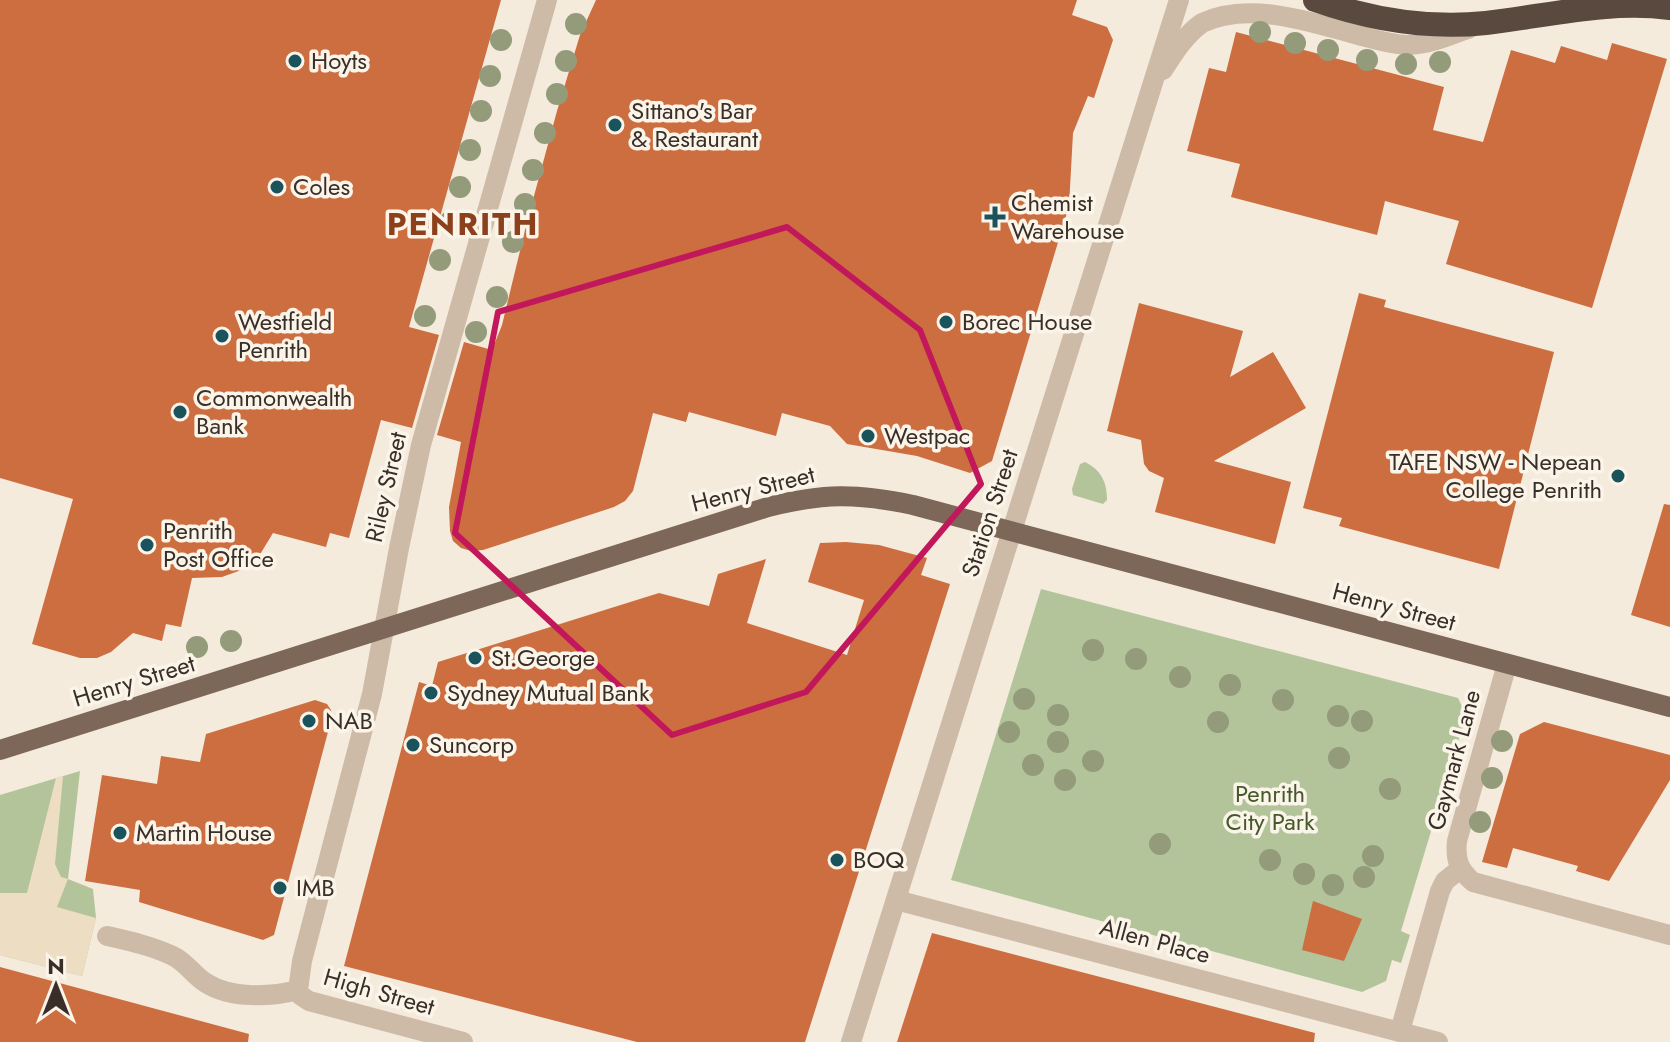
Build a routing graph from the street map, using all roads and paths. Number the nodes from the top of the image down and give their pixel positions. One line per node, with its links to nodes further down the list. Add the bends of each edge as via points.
1 (547, 0): 8 (street, Riley Street, via 421,445)
2 (1179, 0): 6 (street, Station Street)
3 (1315, 0): 5 (highway, via 1407,22)
4 (1670, 8): 5 (highway, via 1618,6)
5 (1484, 23): 6 (street, via 1408,45 1264,8 1226,11 1185,38)
6 (1150, 90): 7 (street, Station Street)
7 (1011, 531): 8 (main road, Henry Street, via 874,497 818,496 768,507); 9 (main road, Henry Street); 13 (street, Station Street)
8 (384, 628): 11 (main road, Henry Street); 16 (street, Riley Street)
9 (1507, 664): 10 (main road, Henry Street); 12 (street, Gaymark Lane, via 1457,841)
10 (1670, 707)
11 (0, 750)
12 (1460, 869): 14 (street, via 1473,882); 17 (street, via 1440,891)
13 (896, 900): 17 (street, Allen Place); 19 (street, Station Street)
14 (1670, 935)
15 (107, 936): 16 (street, High Street, via 176,957 208,985 251,994)
16 (298, 990): 18 (street, High Street, via 309,1001)
17 (1400, 1031): 20 (street, Allen Place)
18 (463, 1042)
19 (851, 1042)
20 (1438, 1042)

